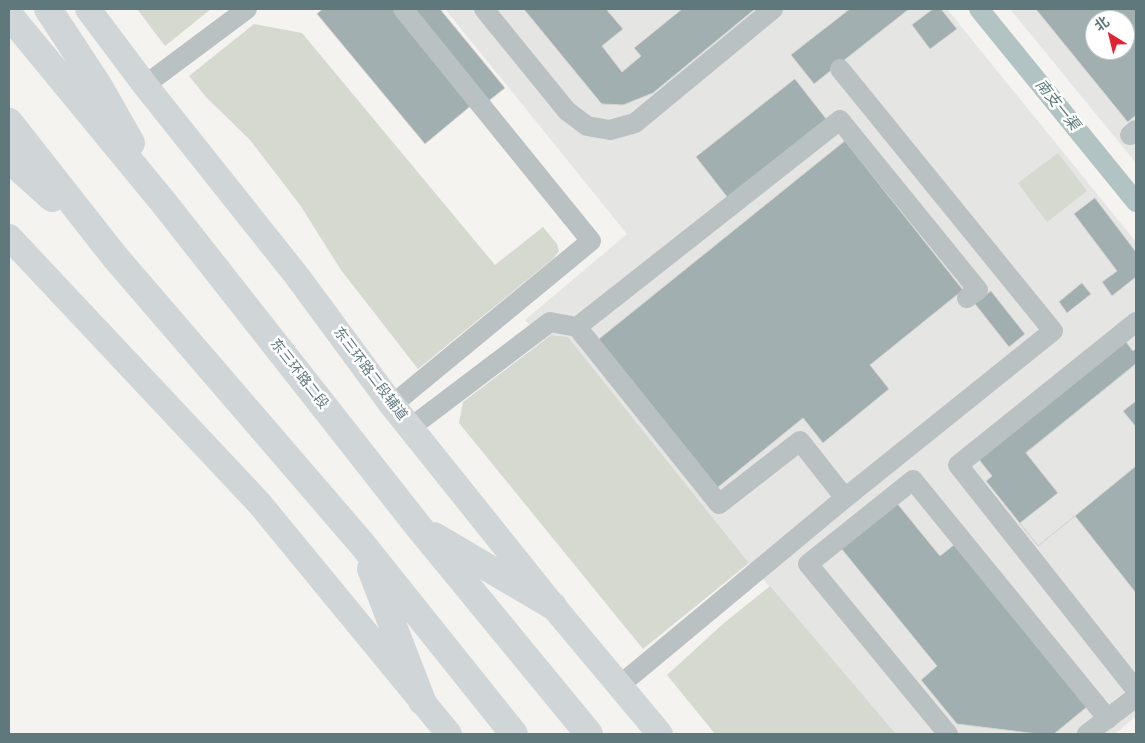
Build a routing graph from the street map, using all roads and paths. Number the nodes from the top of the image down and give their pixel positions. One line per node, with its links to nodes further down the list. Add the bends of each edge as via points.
1 (48, 9): 12 (highway, via 98,85)
2 (88, 9): 9 (main road, 东三环路二段辅道)
3 (247, 9): 9 (lane)
4 (402, 9): 18 (lane, via 591,240)
5 (484, 9): 6 (lane, via 567,111 587,126 610,130 635,123)
6 (773, 9)
7 (9, 14): 12 (highway, 东三环路二段)
8 (840, 69): 20 (lane, via 1053,332)
9 (145, 85): 18 (main road, 东三环路二段辅道, via 297,276)
10 (9, 122): 14 (highway)
11 (9, 159): 14 (highway)
12 (164, 203): 21 (highway, 东三环路二段)
13 (9, 237): 27 (main road, via 259,503)
14 (115, 257): 22 (highway)
15 (967, 298): 17 (lane, via 978,290 840,120)
16 (1136, 322): 25 (lane, via 958,465)
17 (577, 327): 19 (lane, via 550,322); 20 (lane, via 719,504 800,441)
18 (392, 405): 19 (main road, 东三环路二段辅道)
19 (410, 428): 23 (main road, 东三环路二段辅道)
20 (845, 498): 24 (lane)
21 (418, 526): 23 (highway); 31 (highway, 东三环路二段)
22 (362, 544): 27 (highway); 30 (highway)
23 (554, 606): 24 (main road, 东三环路二段辅道)
24 (620, 685): 32 (main road, 东三环路二段辅道)
25 (1136, 690)
26 (1136, 697): 28 (lane)
27 (422, 701): 29 (main road)
28 (1108, 719): 33 (lane, via 913,480 808,564); 34 (lane)
29 (449, 734)
30 (514, 734)
31 (589, 734)
32 (660, 734)
33 (948, 734)
34 (1087, 734)

